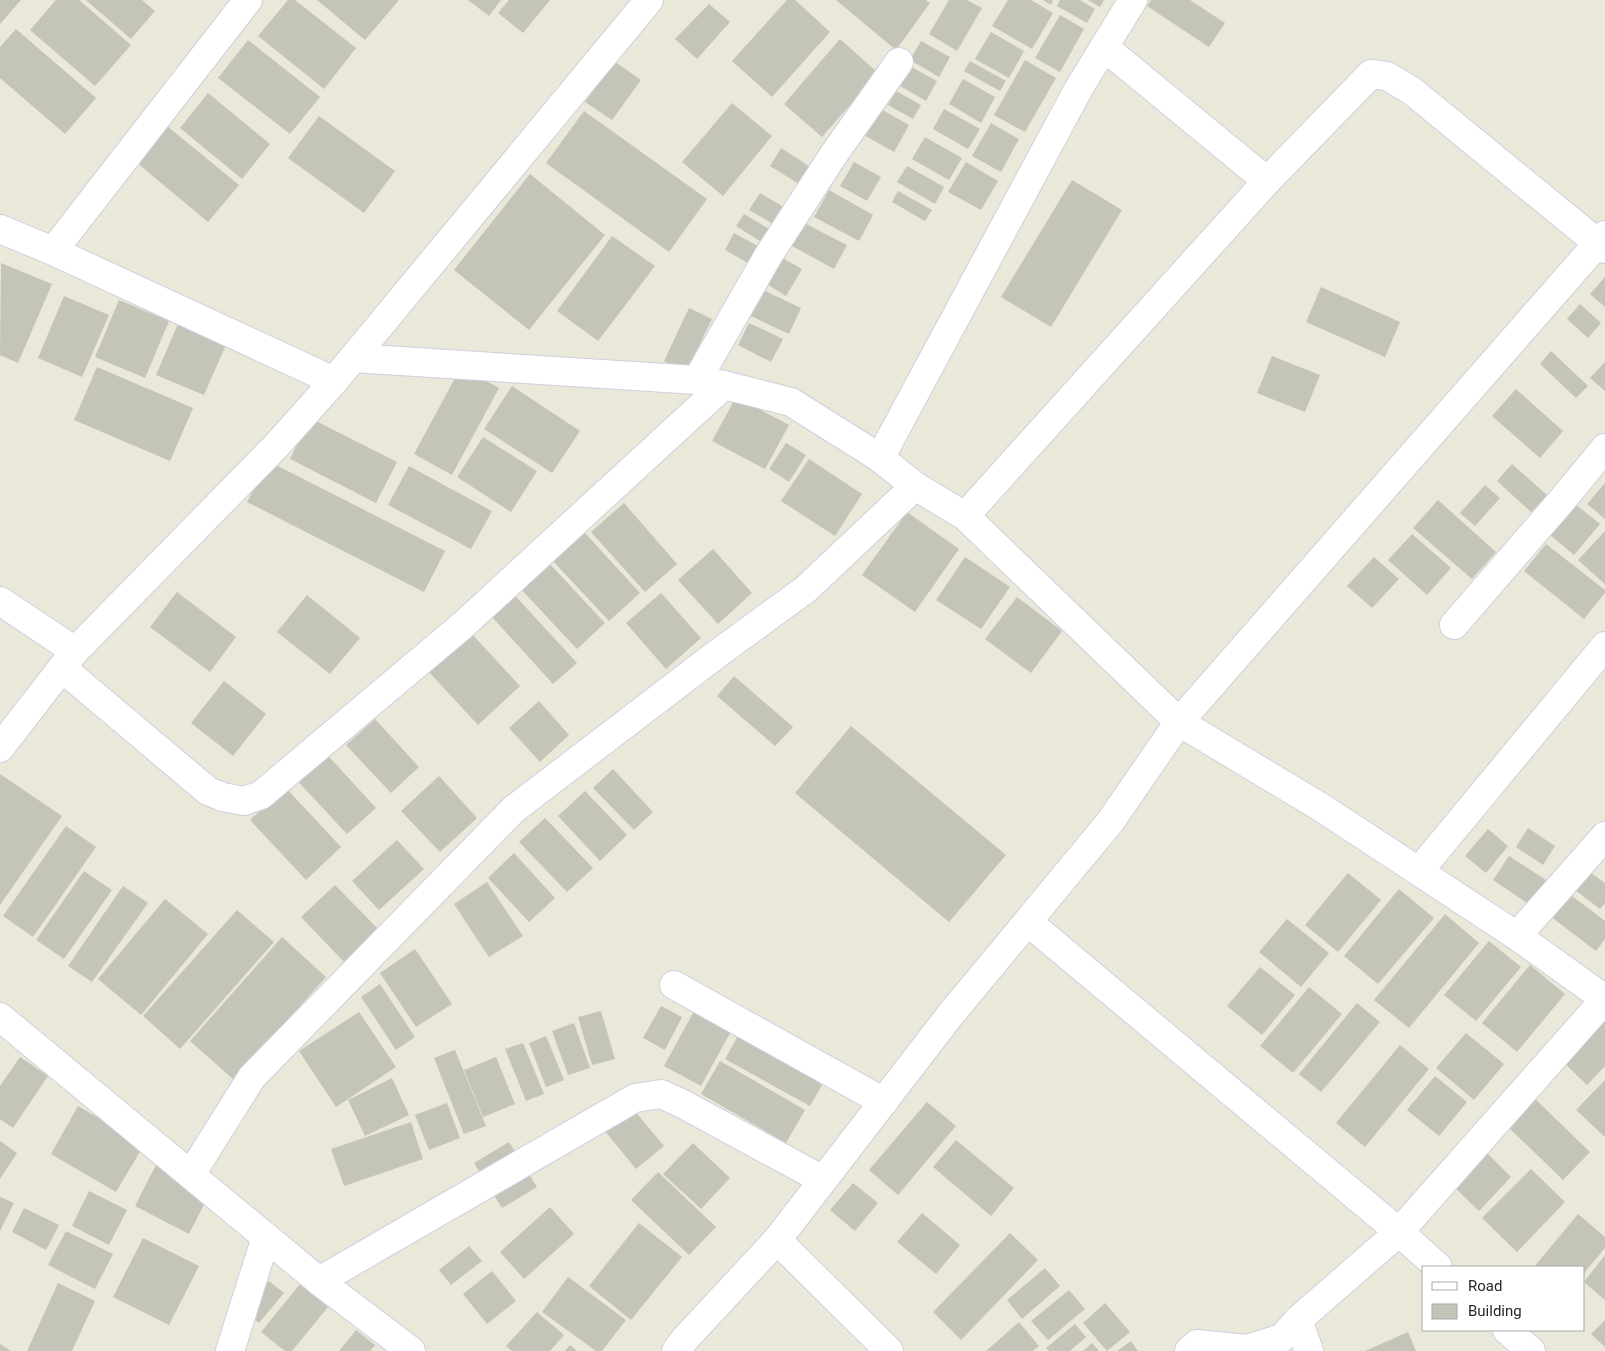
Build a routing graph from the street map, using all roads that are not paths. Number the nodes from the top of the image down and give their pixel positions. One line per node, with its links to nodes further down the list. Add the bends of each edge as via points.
1 (248, 0): 9 (street)
2 (1133, 0): 4 (street)
3 (636, 4): 10 (street)
4 (1104, 47): 6 (street); 15 (street)
5 (899, 62): 11 (street, via 768,256)
6 (1267, 181): 8 (street, via 1371,74 1387,76 1412,91); 17 (street)
7 (0, 229): 9 (street)
8 (1603, 242): 22 (street)
9 (53, 251): 12 (street)
10 (353, 358): 11 (street); 12 (street)
11 (698, 380): 13 (street)
12 (334, 381): 21 (street)
13 (724, 385): 15 (street, via 791,402); 21 (street, via 463,625 261,795 244,800 208,791)
14 (1605, 448): 19 (street)
15 (880, 458): 16 (street)
16 (915, 486): 17 (street); 32 (street, via 806,589 514,809 252,1077)
17 (965, 516): 22 (street)
18 (0, 601): 21 (street)
19 (1454, 625)
20 (1605, 646): 25 (street)
21 (68, 660): 23 (street)
22 (1179, 722): 25 (street); 26 (street, via 1110,822)
23 (0, 748)
24 (1605, 836): 27 (street)
25 (1419, 871): 27 (street)
26 (1028, 922): 31 (street, via 951,1014); 34 (street)
27 (1517, 936): 29 (street)
28 (674, 985): 31 (street)
29 (1605, 999): 34 (street)
30 (0, 1017): 32 (street)
31 (884, 1102): 33 (street)
32 (191, 1174): 35 (street)
33 (823, 1180): 36 (street); 38 (street, via 661,1094 635,1098)
34 (1399, 1232): 37 (street); 39 (street)
35 (266, 1237): 38 (street); 41 (street)
36 (777, 1240): 43 (street); 44 (street)
37 (1437, 1266)
38 (319, 1281): 42 (street)
39 (1298, 1320): 45 (street, via 1282,1338 1247,1349 1197,1344); 46 (street)
40 (1508, 1331): 47 (street)
41 (230, 1351)
42 (411, 1351)
43 (676, 1351)
44 (889, 1351)
45 (1189, 1351)
46 (1309, 1351)
47 (1531, 1351)

